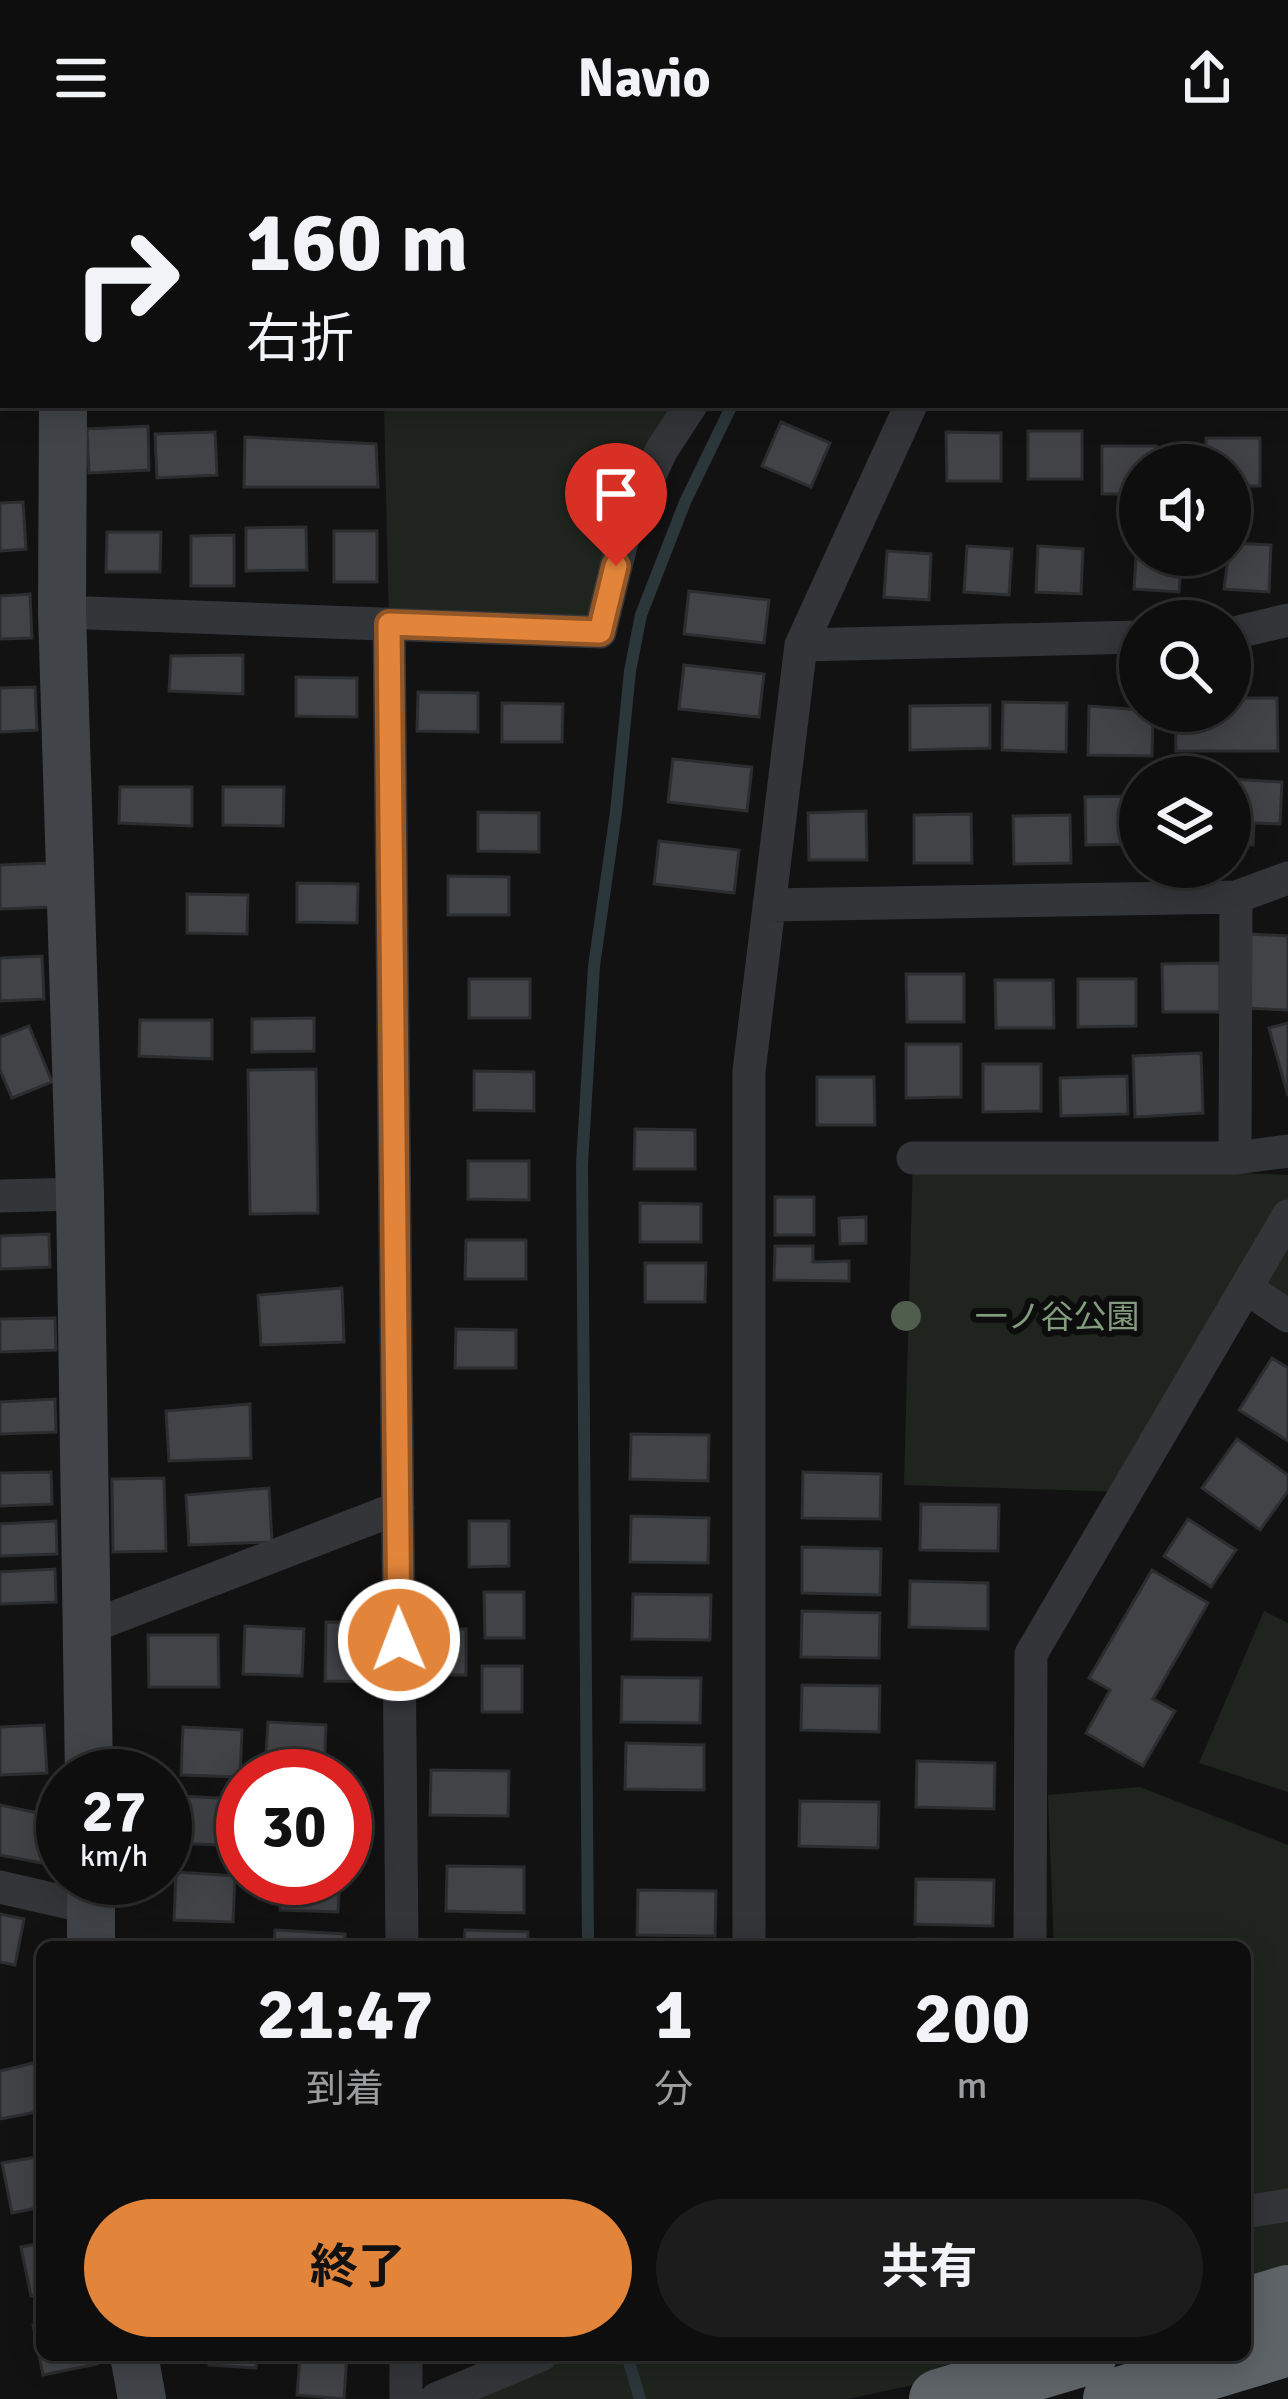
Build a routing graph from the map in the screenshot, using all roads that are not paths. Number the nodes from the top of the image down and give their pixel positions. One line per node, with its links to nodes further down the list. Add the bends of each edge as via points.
1 (63, 408): 4 (street)
2 (689, 408): 6 (street, via 624,532 600,632)
3 (910, 408): 9 (street)
4 (62, 612): 6 (street); 16 (street)
5 (1288, 620): 7 (street)
6 (389, 624): 21 (street)
7 (1251, 629)
8 (1119, 637): 9 (street)
9 (801, 645): 12 (street)
10 (1288, 878): 11 (street)
11 (1236, 896): 12 (street); 15 (street)
12 (769, 905): 27 (street, via 748,1071)
13 (1288, 1151): 15 (street)
14 (913, 1158): 15 (street)
15 (1235, 1158)
16 (80, 1194): 17 (street); 22 (street)
17 (0, 1196)
18 (1288, 1216): 19 (street)
19 (1248, 1289): 20 (street); 28 (street, via 1031,1654)
20 (1288, 1316)
21 (398, 1508): 22 (street); 26 (street)
22 (87, 1628): 23 (street)
23 (89, 1749)
24 (0, 1887): 25 (street)
25 (91, 1911)
26 (402, 1941)
27 (749, 1941)
28 (1030, 1941)
29 (1288, 2205): 30 (street)
30 (1251, 2211)
31 (1288, 2295): 32 (highway)
32 (1251, 2306)
33 (1288, 2346): 34 (highway)
34 (1251, 2357)
35 (135, 2361): 40 (street)
36 (406, 2361): 41 (street)
37 (527, 2361): 42 (street)
38 (1067, 2361): 43 (highway)
39 (1238, 2361): 44 (highway)
40 (142, 2399)
41 (406, 2399)
42 (436, 2399)
43 (939, 2399)
44 (1113, 2399)

